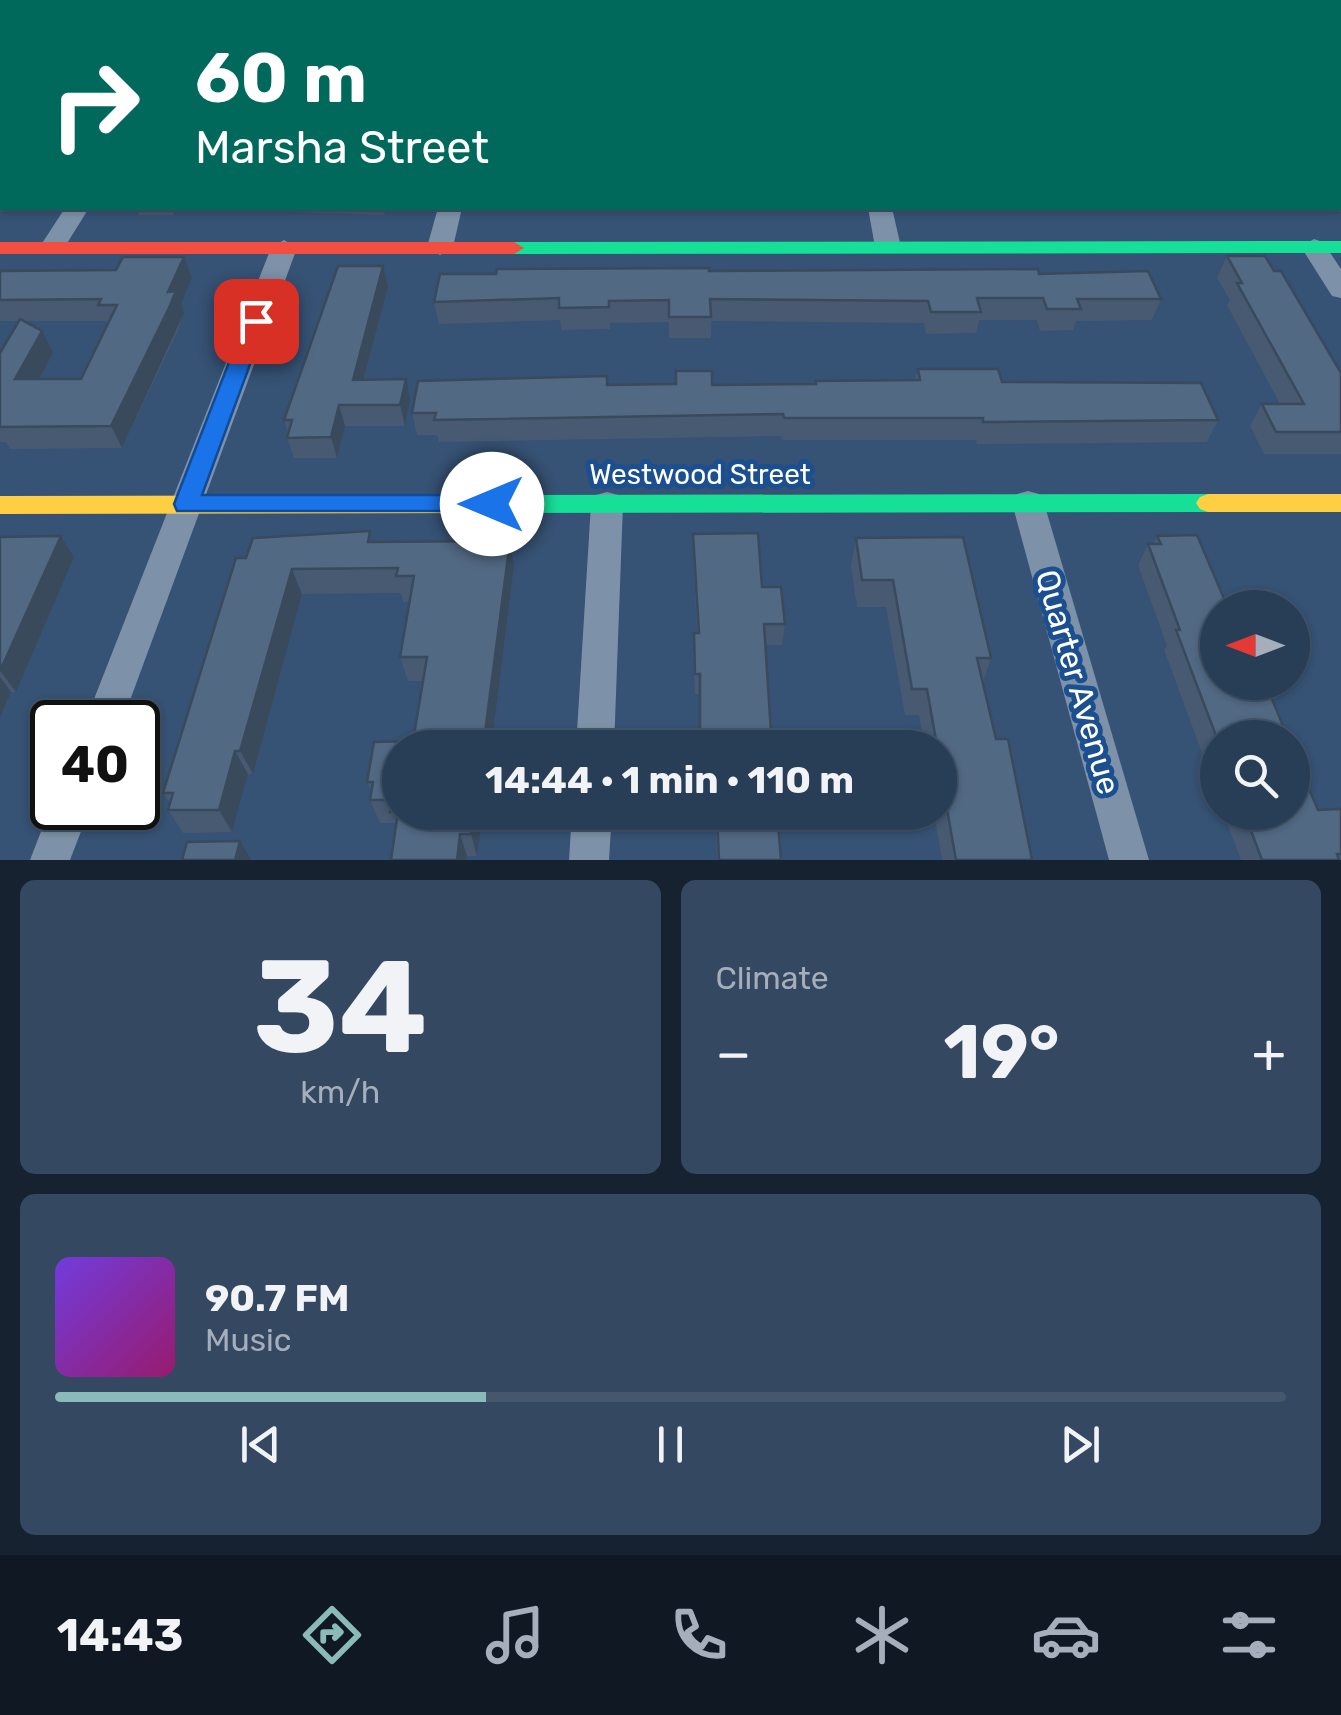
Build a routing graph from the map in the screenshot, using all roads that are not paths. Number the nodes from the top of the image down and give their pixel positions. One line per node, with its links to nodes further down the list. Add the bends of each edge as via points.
1 (76, 210): 8 (street)
2 (449, 210): 4 (street)
3 (880, 210): 5 (street)
4 (440, 247): 5 (street); 9 (street)
5 (888, 247): 6 (street)
6 (1328, 247): 10 (street)
7 (0, 248): 8 (street)
8 (52, 248): 9 (street)
9 (284, 248): 14 (street)
10 (1341, 290)
11 (1028, 503): 12 (street, Westwood Street); 15 (street, Westwood Street); 22 (street, Quarter Avenue)
12 (1341, 503)
13 (0, 504): 14 (street, Westwood Street)
14 (186, 504): 15 (street, Westwood Street); 16 (street)
15 (607, 504): 17 (street)
16 (111, 700)
17 (596, 730)
18 (62, 830): 20 (street)
19 (591, 830): 21 (street)
20 (50, 860)
21 (590, 860)
22 (1129, 860)

